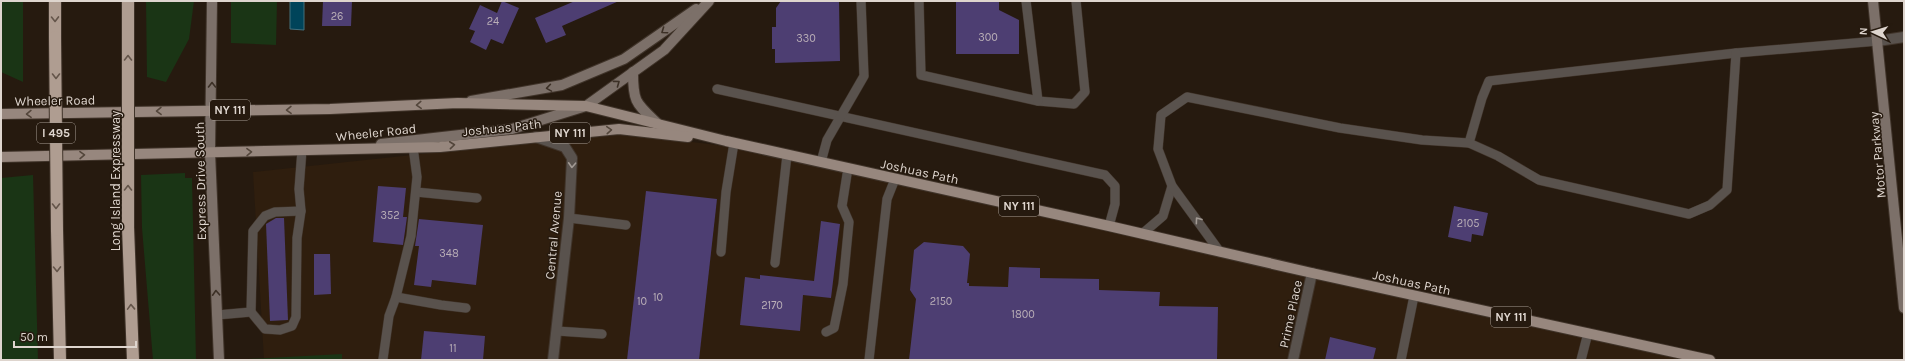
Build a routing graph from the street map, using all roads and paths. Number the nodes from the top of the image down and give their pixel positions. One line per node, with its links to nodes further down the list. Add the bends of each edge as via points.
1 (55, 1): 59 (highway, I 495, one-way to 59, bridge, via 56,230)
2 (128, 1): 60 (highway, Long Island Expressway, one-way to 2, bridge, via 128,228)
3 (212, 1): 18 (main road, Express Drive South, one-way to 3)
4 (709, 1): 13 (main road, Wheeler Road, via 664,50); 16 (main road, Wheeler Road, one-way to 16, via 624,59 562,86)
5 (861, 1): 20 (lane, via 864,76)
6 (919, 1): 15 (lane, via 921,75)
7 (1026, 1): 15 (lane)
8 (1076, 1): 15 (lane, via 1085,92 1074,104)
9 (1873, 1): 11 (main road, Motor Parkway)
10 (1904, 38): 11 (street)
11 (1878, 40): 12 (lane); 46 (main road, Motor Parkway)
12 (1736, 53): 24 (lane, via 1489,81); 24 (lane, via 1727,190 1710,205 1689,214 1539,180 1498,156)
13 (633, 72): 17 (main road, Wheeler Road, one-way to 13); 21 (main road, via 635,101)
14 (717, 89): 20 (lane)
15 (1038, 101)
16 (458, 103): 17 (main road, Joshuas Path / NY 111); 18 (main road, Wheeler Road / NY 111, one-way to 18, via 330,109)
17 (586, 106): 21 (main road, Joshuas Path / NY 111); 27 (main road, Wheeler Road, via 512,129)
18 (212, 110): 19 (main road, Wheeler Road / NY 111, one-way to 19); 28 (main road, Express Drive South)
19 (1, 114)
20 (841, 116): 31 (lane, via 827,140); 40 (lane, via 1105,175 1115,186 1115,204)
21 (658, 124): 23 (main road, Joshuas Path / NY 111)
22 (534, 137): 23 (main road, Joshuas Path / NY 111, one-way to 23, via 619,129); 25 (main road, Joshuas Path / NY 111, one-way to 22, via 440,147); 38 (street, Central Avenue, one-way to 38, via 565,147 572,158)
23 (730, 142): 29 (main road, Joshuas Path / NY 111); 42 (lane)
24 (1469, 143): 34 (lane, via 1422,140 1340,128 1187,97 1161,115 1158,149)
25 (413, 147): 27 (main road, Joshuas Path / NY 111); 35 (lane)
26 (302, 150): 27 (main road, Wheeler Road / NY 111); 28 (main road, Wheeler Road / NY 111, one-way to 26); 37 (lane, via 299,189)
27 (328, 150)
28 (210, 152): 30 (main road, Wheeler Road / NY 111, one-way to 28); 52 (main road, Express Drive South, one-way to 28)
29 (787, 155): 31 (main road, Joshuas Path / NY 111); 44 (lane)
30 (1, 157)
31 (821, 162): 32 (main road, Joshuas Path / NY 111)
32 (848, 168): 33 (main road, Joshuas Path / NY 111); 54 (lane, via 842,206 849,222 843,284 837,321 834,328)
33 (895, 179): 40 (main road, Joshuas Path / NY 111); 63 (lane, via 887,198)
34 (1172, 186): 41 (lane, via 1164,216); 43 (lane, one-way to 34)
35 (416, 192): 36 (lane); 48 (lane, via 411,236)
36 (477, 198)
37 (301, 210): 51 (lane, via 275,212 264,216 253,231); 51 (lane, via 297,238 296,317 292,326 280,330 265,329)
38 (569, 218): 39 (lane); 53 (street, Central Avenue)
39 (626, 226)
40 (1109, 226): 41 (main road, Joshuas Path / NY 111)
41 (1142, 234): 43 (main road, Joshuas Path / NY 111)
42 (722, 252)
43 (1220, 252): 45 (main road, Joshuas Path / NY 111)
44 (775, 263)
45 (1312, 273): 47 (main road, Joshuas Path / NY 111); 64 (street, Prime Place)
46 (1903, 275): 50 (main road, Motor Parkway)
47 (1414, 296): 55 (main road, Joshuas Path / NY 111); 65 (lane)
48 (396, 297): 49 (lane); 58 (lane, via 389,316)
49 (466, 308)
50 (1904, 308)
51 (251, 312): 52 (lane)
52 (217, 315): 61 (main road, Express Drive South)
53 (557, 331): 56 (lane); 62 (street, Central Avenue)
54 (826, 332)
55 (1588, 333): 57 (main road, Joshuas Path / NY 111); 66 (lane)
56 (602, 334)
57 (1680, 357): 67 (main road, Joshuas Path / NY 111)
58 (383, 359)
59 (60, 360)
60 (133, 360)
61 (219, 360)
62 (553, 360)
63 (869, 360)
64 (1293, 360)
65 (1401, 360)
66 (1581, 360)
67 (1710, 360)

